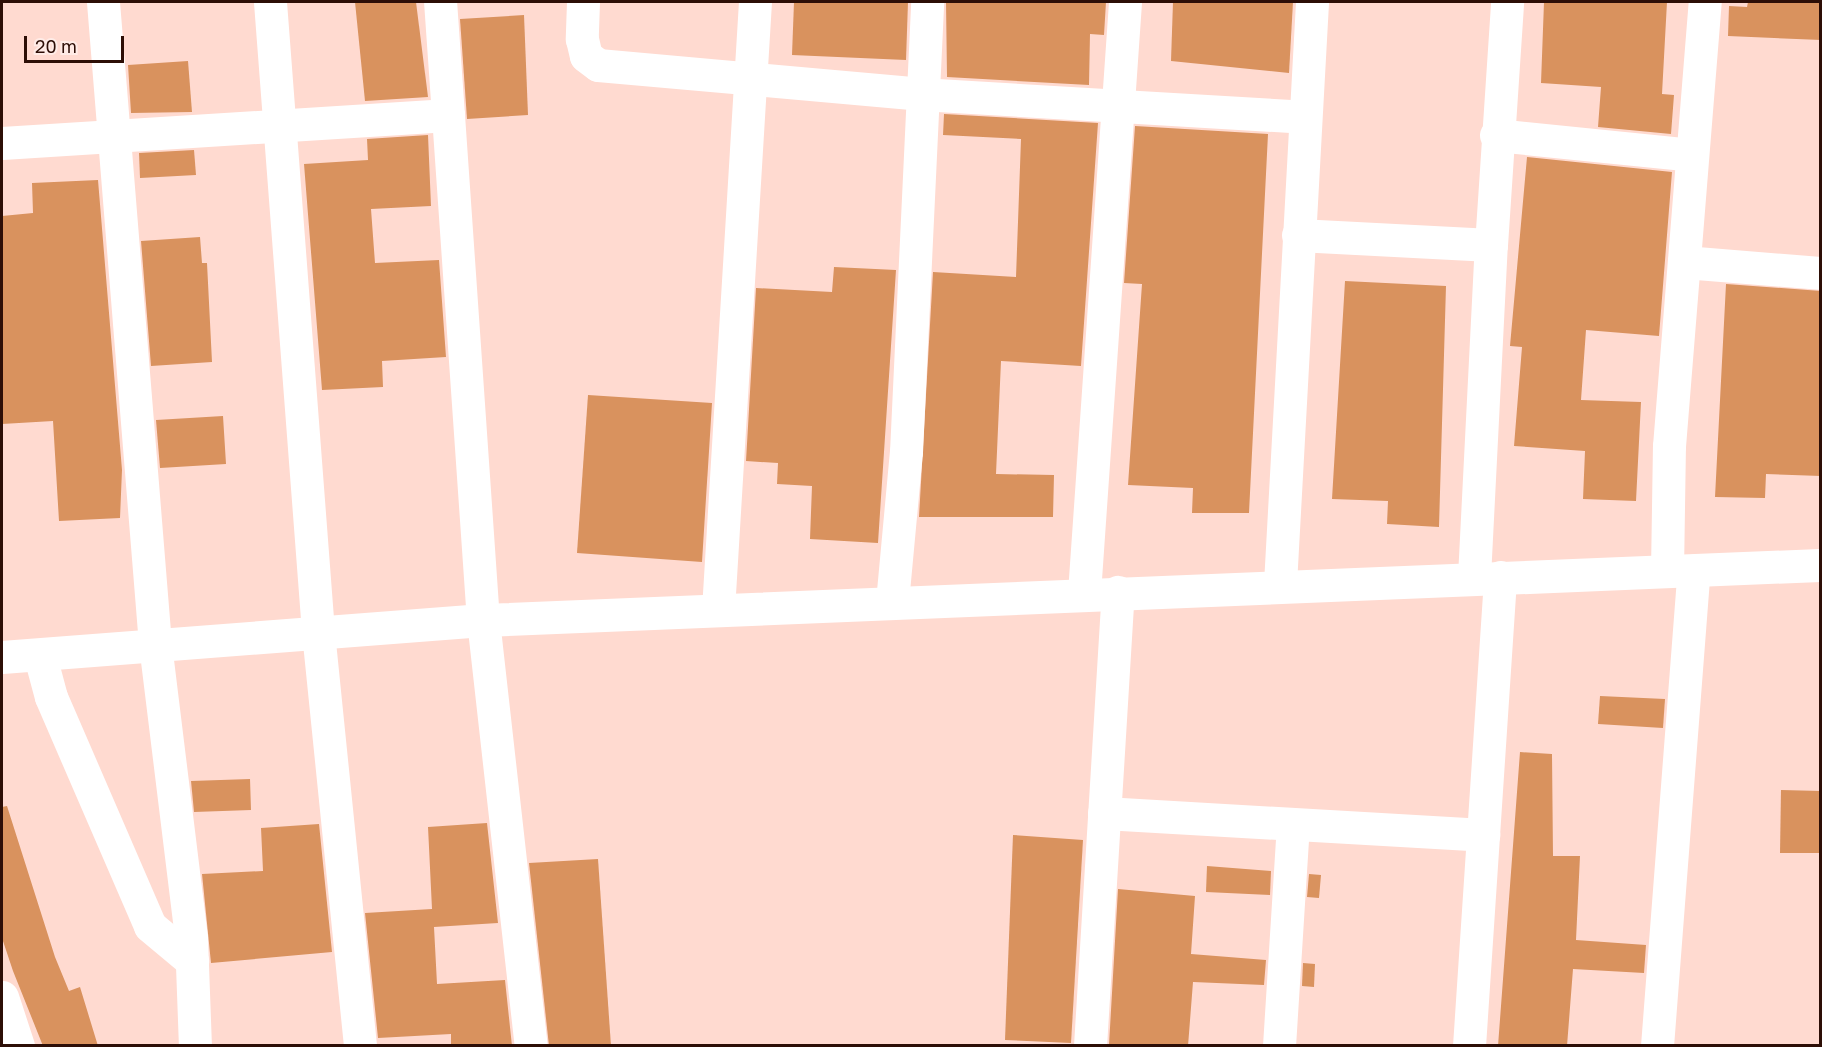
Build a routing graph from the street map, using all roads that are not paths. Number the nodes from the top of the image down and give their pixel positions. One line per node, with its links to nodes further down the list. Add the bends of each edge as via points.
1 (103, 2): 18 (street)
2 (270, 2): 16 (street)
3 (440, 2): 14 (street)
4 (583, 2): 11 (street, via 582,39 586,56 598,65)
5 (755, 2): 11 (street)
6 (927, 2): 12 (street)
7 (1125, 2): 13 (street)
8 (1312, 2): 15 (street)
9 (1507, 2): 17 (street)
10 (1706, 2): 20 (street)
11 (751, 81): 12 (street); 32 (street)
12 (920, 94): 13 (street); 31 (street, via 906,452)
13 (1119, 108): 15 (street); 30 (street)
14 (448, 115): 16 (street); 33 (street)
15 (1303, 117): 21 (street)
16 (281, 126): 18 (street); 34 (street)
17 (1496, 135): 20 (street); 22 (street)
18 (115, 138): 19 (street); 35 (street)
19 (2, 143)
20 (1692, 155): 23 (street)
21 (1298, 235): 22 (street); 28 (street)
22 (1491, 245): 27 (street)
23 (1684, 262): 24 (street); 26 (street, via 1669,446)
24 (1821, 273)
25 (1821, 565): 26 (street)
26 (1680, 570): 27 (street); 50 (street)
27 (1487, 577): 28 (street); 40 (street)
28 (1280, 584): 29 (street)
29 (1118, 592): 30 (street); 38 (street)
30 (1084, 593): 31 (street)
31 (892, 602): 32 (street)
32 (718, 610): 33 (street)
33 (483, 620): 34 (street); 46 (street)
34 (318, 632): 35 (street); 45 (street)
35 (155, 644): 36 (street); 41 (street)
36 (40, 656): 37 (street); 41 (street, via 51,697 150,926)
37 (2, 657)
38 (1104, 813): 39 (street); 47 (street)
39 (1293, 824): 40 (street); 48 (street)
40 (1483, 836): 49 (street)
41 (192, 961): 44 (street)
42 (2, 997): 43 (street)
43 (18, 1046)
44 (195, 1046)
45 (360, 1046)
46 (531, 1046)
47 (1090, 1046)
48 (1279, 1046)
49 (1469, 1046)
50 (1657, 1046)

